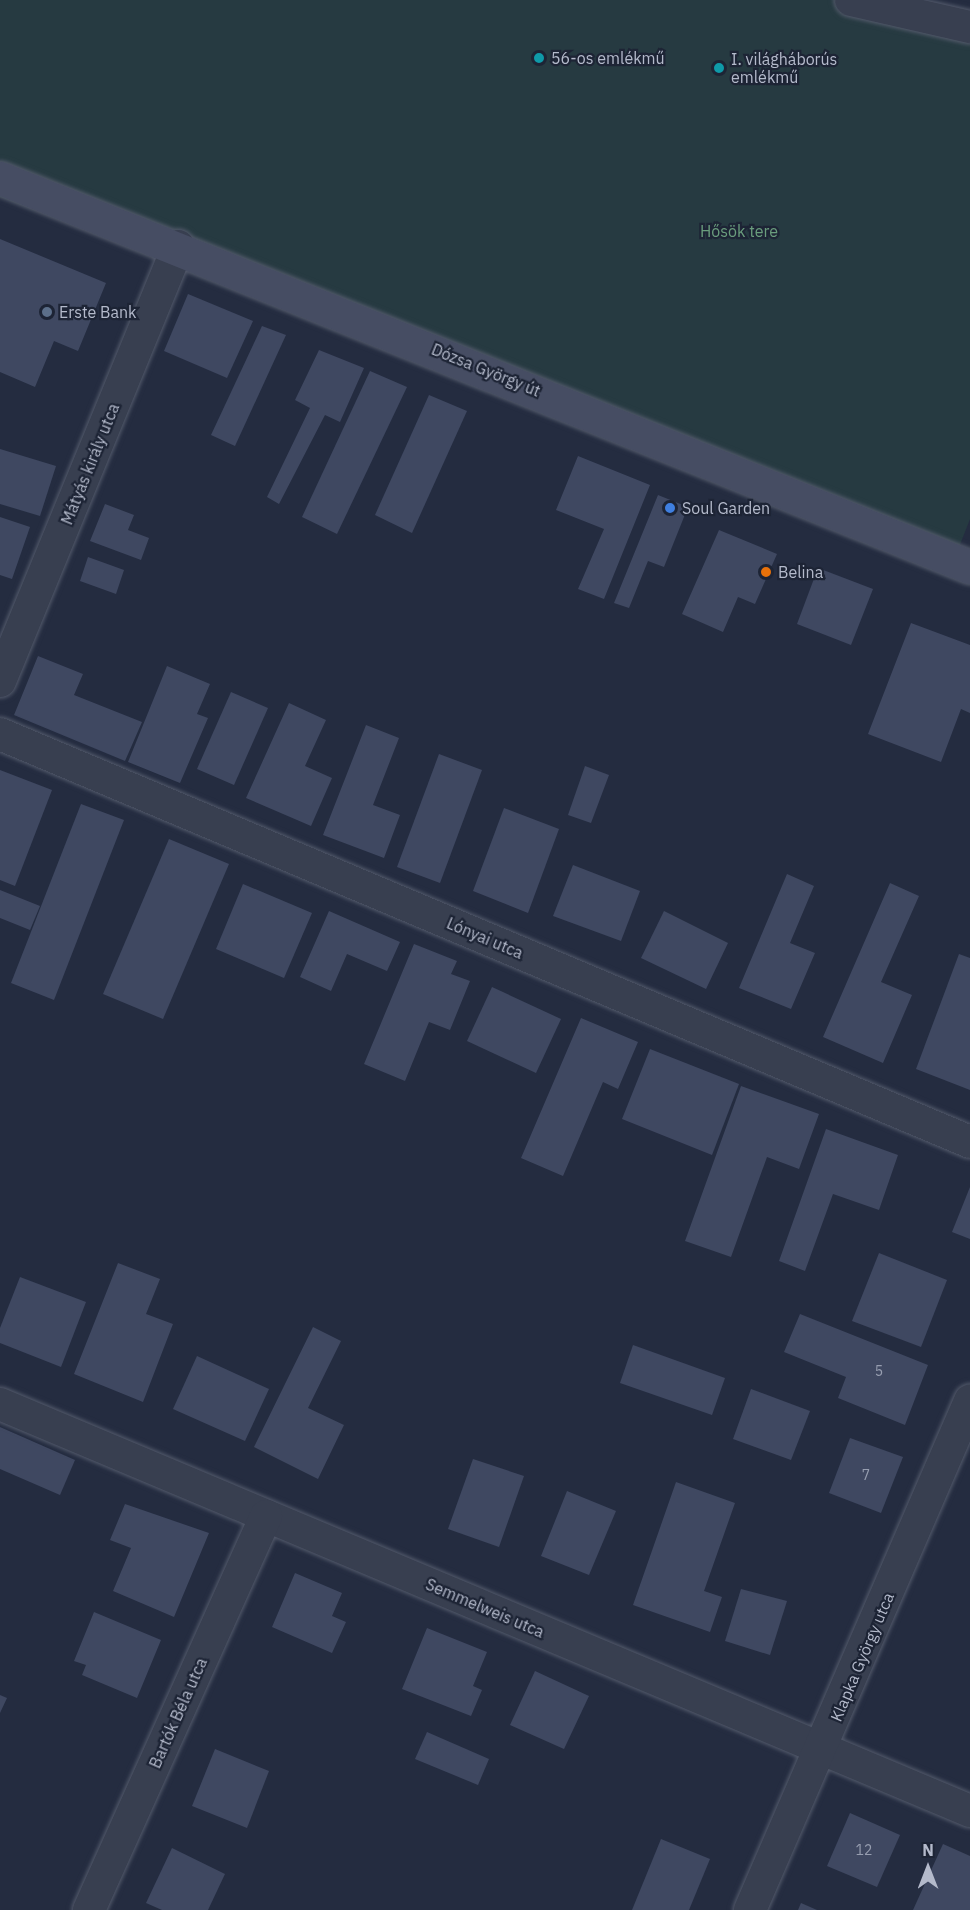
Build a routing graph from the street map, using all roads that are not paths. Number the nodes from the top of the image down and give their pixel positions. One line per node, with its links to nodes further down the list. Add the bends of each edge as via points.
1 (851, 0): 2 (street)
2 (970, 27)
3 (0, 178): 4 (main road, Dózsa György út)
4 (178, 246): 5 (main road, Dózsa György út); 6 (street, Mátyás király utca)
5 (970, 567)
6 (0, 681)
7 (0, 734): 8 (street, Lónyai utca)
8 (970, 1142)
9 (970, 1401): 12 (street, Klapka György utca)
10 (0, 1404): 11 (street, Semmelweis utca)
11 (266, 1516): 12 (street, Semmelweis utca); 14 (street, Bartók Béla utca)
12 (822, 1750): 13 (street, Semmelweis utca); 15 (street, Klapka György utca)
13 (970, 1811)
14 (89, 1910)
15 (750, 1910)

